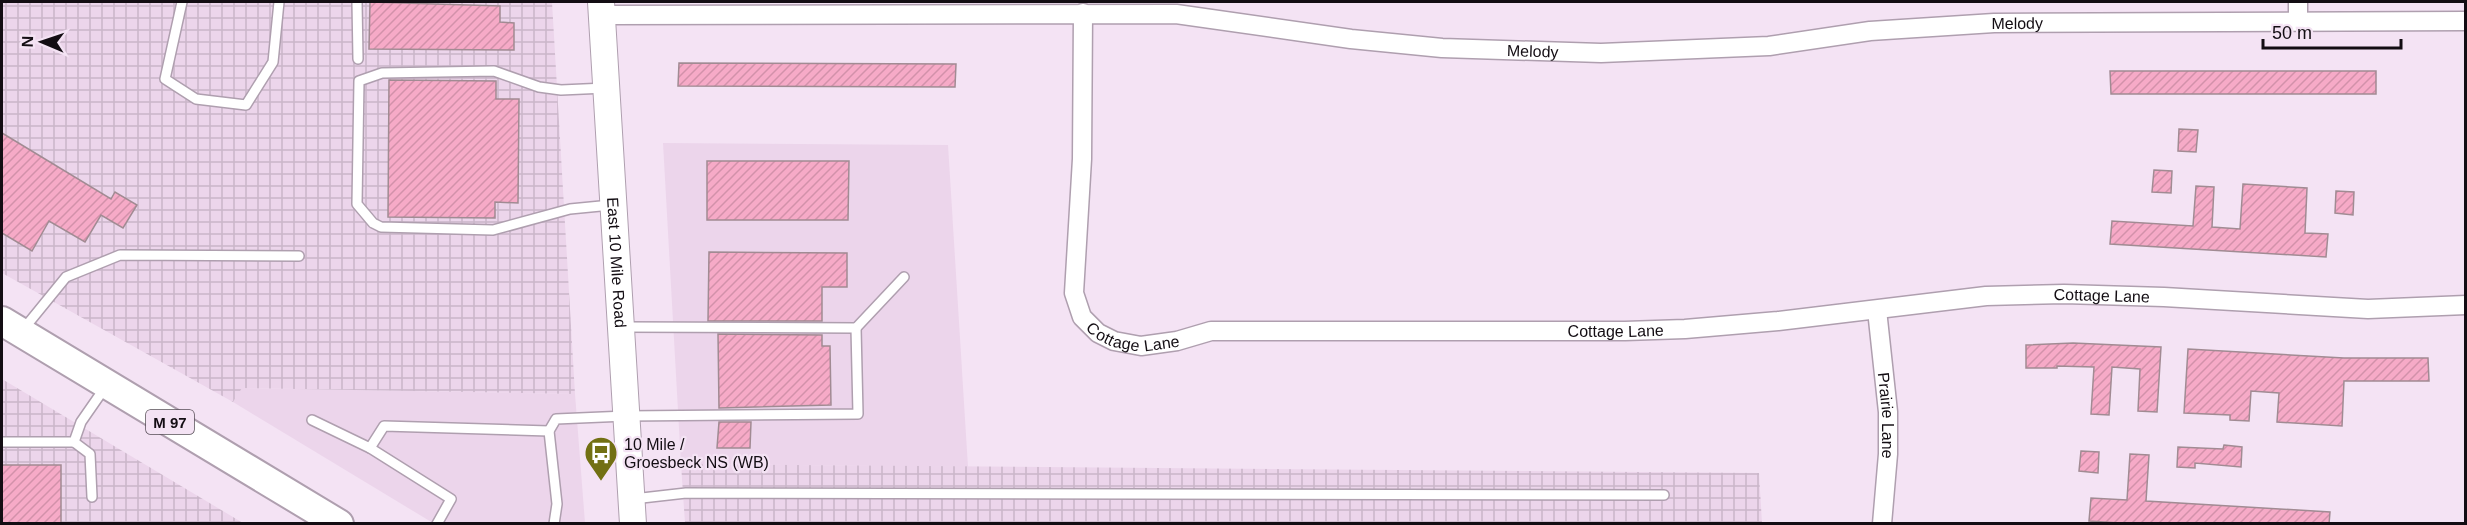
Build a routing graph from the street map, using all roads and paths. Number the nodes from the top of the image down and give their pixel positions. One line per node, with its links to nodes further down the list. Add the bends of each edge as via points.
1 (182, 2): 2 (lane, via 165,79 196,99 246,105 273,62)
2 (279, 2)
3 (357, 2): 10 (lane)
4 (2298, 2): 8 (street)
5 (601, 8): 7 (street, Melody); 11 (main road, East 10 Mile Road)
6 (1176, 8): 7 (street, Melody); 8 (street, Melody, via 1351,39 1442,48 1601,52 1769,46 1870,31 1994,23)
7 (1083, 13): 16 (street, Cottage Lane, via 1082,159 1074,293 1082,317 1098,333 1114,341 1141,346 1211,331 1685,329)
8 (2298, 20): 9 (street, Melody)
9 (2466, 21)
10 (358, 59)
11 (606, 88): 12 (main road, East 10 Mile Road); 12 (lane, via 539,87 494,71 382,73 359,81 357,204 373,223 381,226 493,230 570,209)
12 (613, 205): 18 (main road, East 10 Mile Road)
13 (299, 256): 17 (lane, via 120,255 66,277)
14 (904, 277): 19 (lane)
15 (2466, 305): 16 (street, Cottage Lane, via 2368,309 2064,294 1986,297)
16 (1877, 310): 33 (street, Prairie Lane, via 1888,412)
17 (11, 327): 20 (main road, M 97)
18 (621, 327): 19 (lane); 21 (main road, East 10 Mile Road)
19 (856, 328): 21 (lane, via 858,414)
20 (107, 384): 25 (lane, via 81,422); 30 (main road, M 97)
21 (626, 416): 23 (lane, via 565,417 556,419); 29 (main road, East 10 Mile Road)
22 (312, 420): 26 (lane)
23 (549, 431): 26 (lane, via 384,426); 32 (lane, via 557,504)
24 (2, 442): 25 (lane)
25 (74, 442): 28 (lane, via 90,454)
26 (370, 448): 31 (lane, via 451,499)
27 (1664, 495): 29 (lane, via 686,493)
28 (92, 497)
29 (632, 511)
30 (339, 524)
31 (437, 524)
32 (554, 524)
33 (1882, 524)

